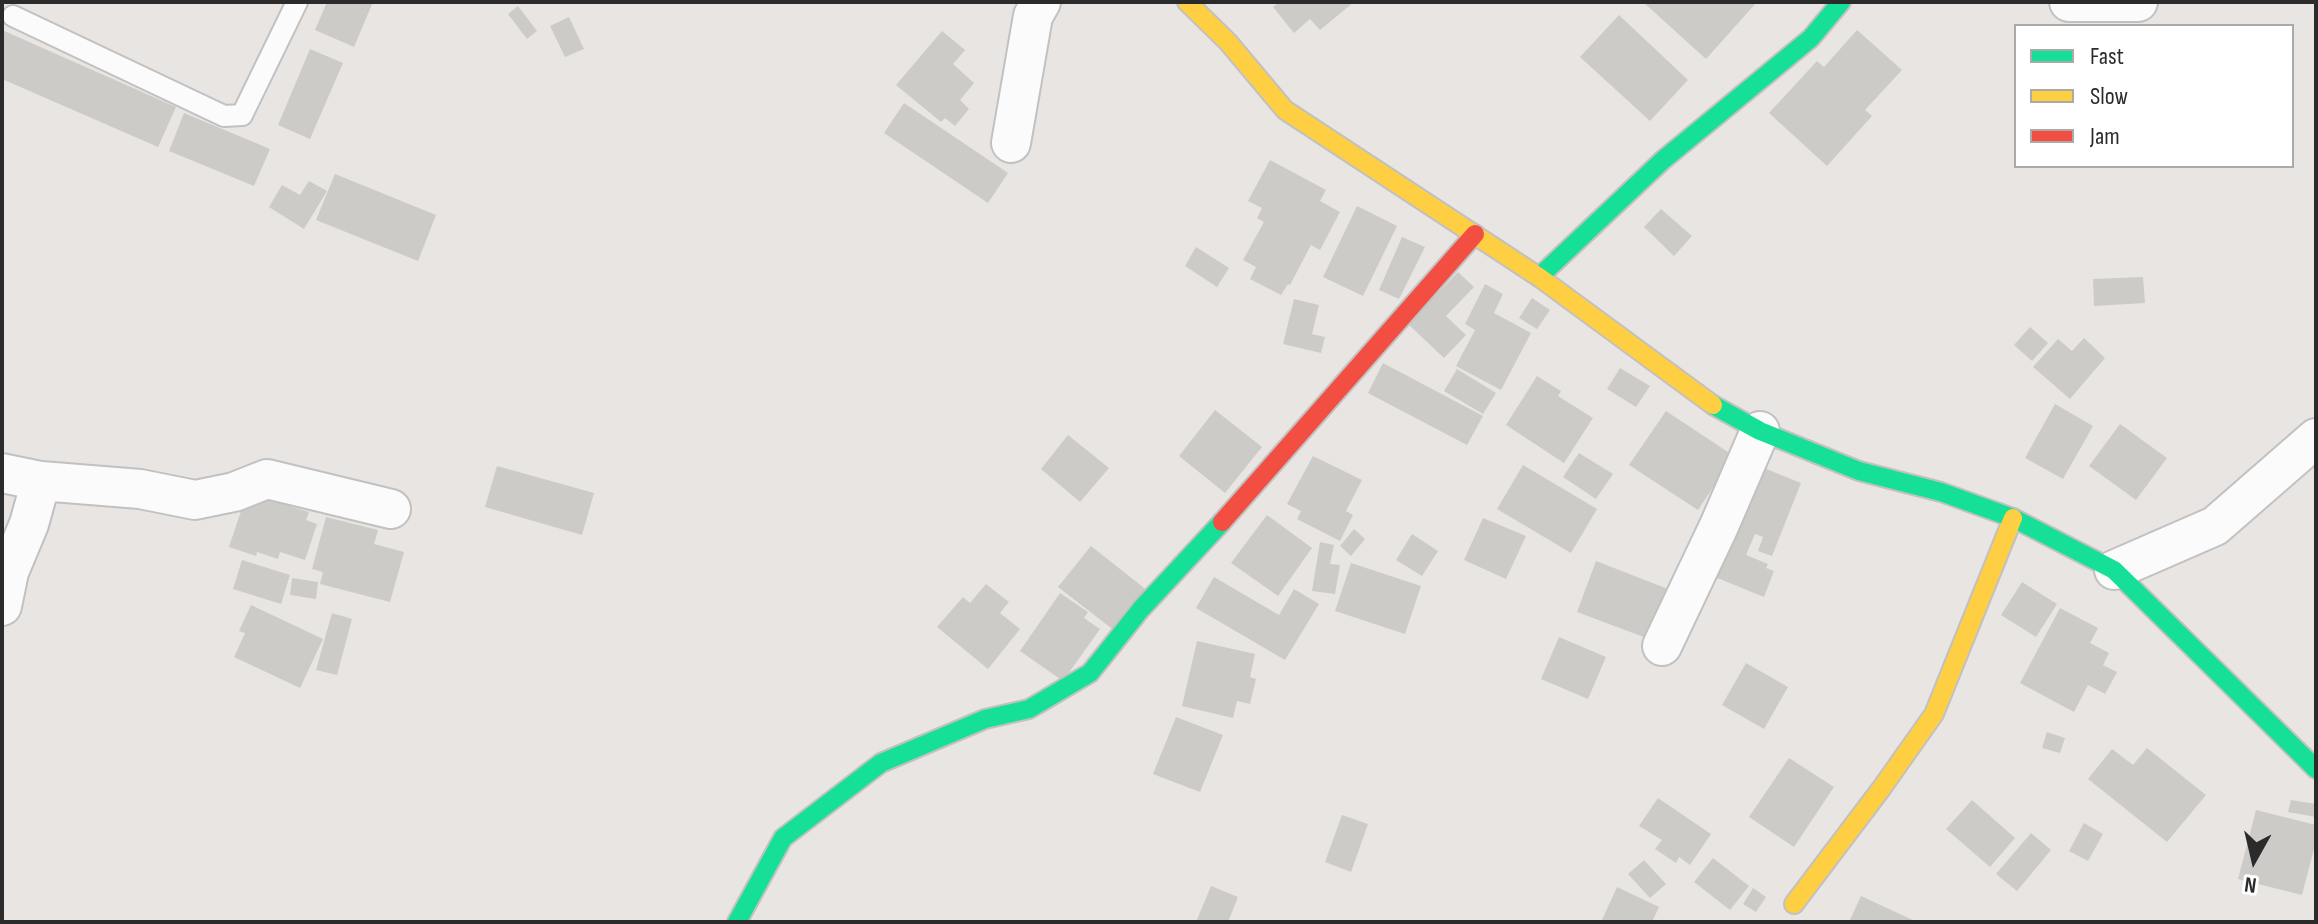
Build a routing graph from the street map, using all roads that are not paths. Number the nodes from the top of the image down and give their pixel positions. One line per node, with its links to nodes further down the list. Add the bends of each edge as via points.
1 (297, 2): 7 (lane, via 242,115 224,116)
2 (1041, 2): 8 (street, via 1033,16)
3 (1187, 2): 9 (street, via 1285,110)
4 (1841, 2): 10 (street, via 1811,38 1663,160)
5 (2069, 2): 6 (street)
6 (2138, 2)
7 (13, 16)
8 (1011, 143)
9 (1475, 234): 10 (street); 22 (street, via 1090,673 1029,709 985,719 881,763 783,838)
10 (1539, 277): 11 (street, via 1703,400)
11 (1760, 431): 16 (street, via 1859,471); 19 (street)
12 (2316, 438): 17 (street, via 2215,526)
13 (2, 473): 14 (street)
14 (41, 481): 15 (street, via 140,489 195,500 267,479); 18 (street)
15 (391, 509)
16 (2013, 518): 17 (street); 21 (street, via 1934,714)
17 (2114, 570): 20 (street)
18 (2, 606)
19 (1662, 646)
20 (2316, 769)
21 (1794, 904)
22 (737, 922)

